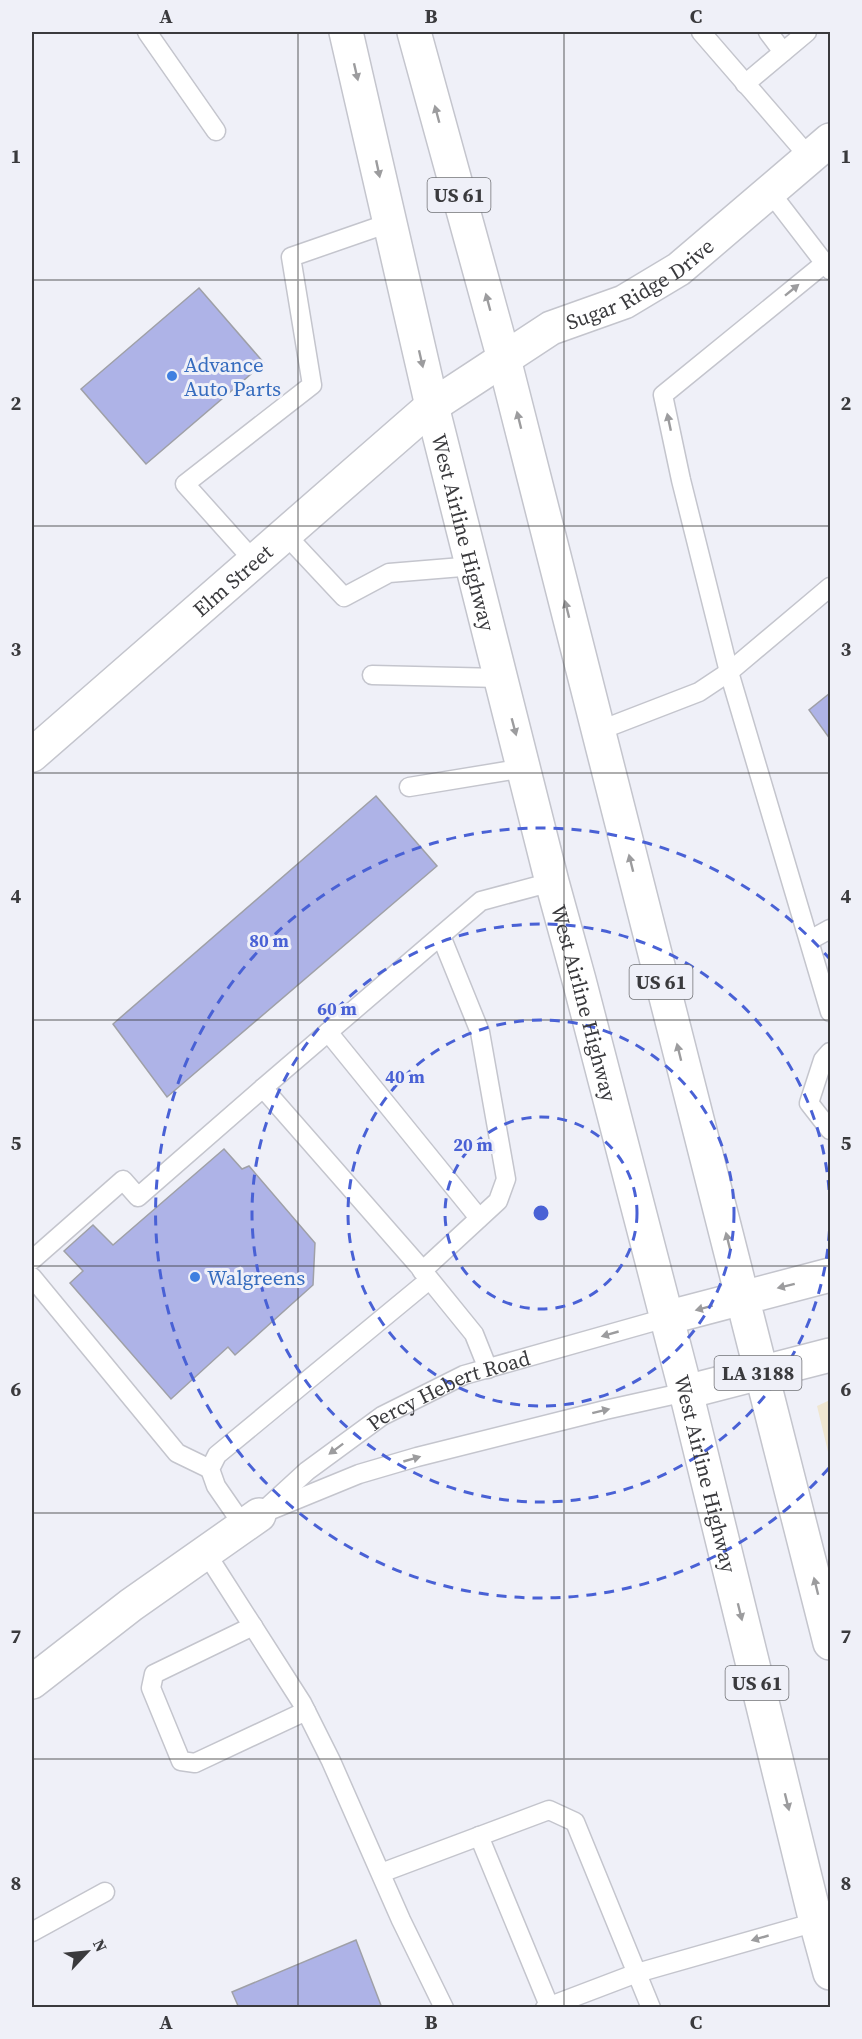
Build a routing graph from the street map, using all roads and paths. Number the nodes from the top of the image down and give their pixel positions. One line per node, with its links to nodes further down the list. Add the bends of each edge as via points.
1 (147, 32): 9 (lane)
2 (346, 32): 12 (main road, West Airline Highway / US 61, one-way to 12)
3 (414, 32): 14 (main road, US 61, one-way to 3)
4 (701, 32): 8 (lane)
5 (768, 32): 7 (lane)
6 (807, 32): 7 (lane)
7 (783, 52): 8 (lane)
8 (745, 84): 10 (lane)
9 (216, 131)
10 (820, 149): 11 (main road, Sugar Ridge Drive)
11 (770, 192): 13 (lane); 14 (main road, Sugar Ridge Drive, via 679,269 624,302 551,328)
12 (390, 223): 15 (main road, West Airline Highway / US 61, one-way to 15); 17 (lane, via 291,256 312,385 185,484)
13 (828, 267): 20 (lane, one-way to 13, via 663,394)
14 (504, 359): 15 (main road, Sugar Ridge Drive); 23 (main road, US 61, one-way to 14)
15 (432, 406): 16 (main road, Elm Street); 18 (main road, West Airline Highway / US 61)
16 (285, 534): 17 (main road, Elm Street); 18 (lane, via 344,597 389,573)
17 (254, 561): 24 (main road, Elm Street)
18 (474, 566): 22 (main road, West Airline Highway / US 61)
19 (831, 587): 20 (lane)
20 (729, 672): 23 (lane, via 699,692); 30 (lane)
21 (372, 675): 22 (lane)
22 (500, 678): 25 (main road, West Airline Highway / US 61, one-way to 25)
23 (598, 731): 41 (main road, US 61, one-way to 23)
24 (32, 755)
25 (525, 768): 26 (lane); 27 (main road, West Airline Highway / US 61)
26 (409, 787)
27 (552, 882): 29 (lane, via 481,901); 42 (main road, West Airline Highway / US 61)
28 (831, 929): 30 (lane)
29 (441, 936): 32 (lane); 36 (lane, via 480,1032 506,1179 498,1201)
30 (810, 940): 31 (lane)
31 (831, 1012)
32 (328, 1032): 34 (lane); 36 (lane)
33 (831, 1052): 35 (lane, via 823,1060 809,1103)
34 (263, 1088): 37 (lane, via 138,1197 123,1180); 38 (lane)
35 (831, 1130)
36 (479, 1218): 38 (lane)
37 (32, 1260)
38 (426, 1275): 44 (lane, via 474,1334); 47 (lane, via 218,1455)
39 (831, 1275): 41 (main road, one-way to 41)
40 (32, 1277): 47 (lane, via 177,1453)
41 (742, 1298): 42 (main road, one-way to 42); 45 (main road, US 61)
42 (666, 1318): 44 (lane, Percy Hebert Road, one-way to 44); 46 (main road, West Airline Highway / US 61)
43 (831, 1355): 45 (main road, LA 3188)
44 (488, 1369): 48 (lane, Percy Hebert Road, one-way to 48, via 464,1376 382,1416 307,1471)
45 (762, 1372): 46 (main road, LA 3188); 51 (main road, US 61, one-way to 45)
46 (686, 1392): 48 (lane, Percy Hebert Road, one-way to 46, via 358,1474); 57 (main road, West Airline Highway / US 61, one-way to 57)
47 (210, 1469): 48 (lane, via 216,1486)
48 (251, 1520): 49 (main road, Percy Hebert Road)
49 (206, 1553): 50 (lane); 52 (main road, Percy Hebert Road)
50 (253, 1626): 53 (lane); 53 (lane, via 154,1674 151,1688 181,1761 195,1763)
51 (831, 1643)
52 (32, 1682)
53 (306, 1711): 55 (lane)
54 (479, 1836): 55 (lane); 59 (lane, via 549,1810 575,1822); 62 (lane)
55 (381, 1873): 61 (lane)
56 (105, 1892): 58 (lane)
57 (816, 1922): 59 (lane, one-way to 59); 60 (main road, West Airline Highway / US 61)
58 (32, 1932)
59 (637, 1973): 62 (lane); 63 (lane)
60 (831, 1973)
61 (444, 2007)
62 (548, 2007)
63 (651, 2007)

